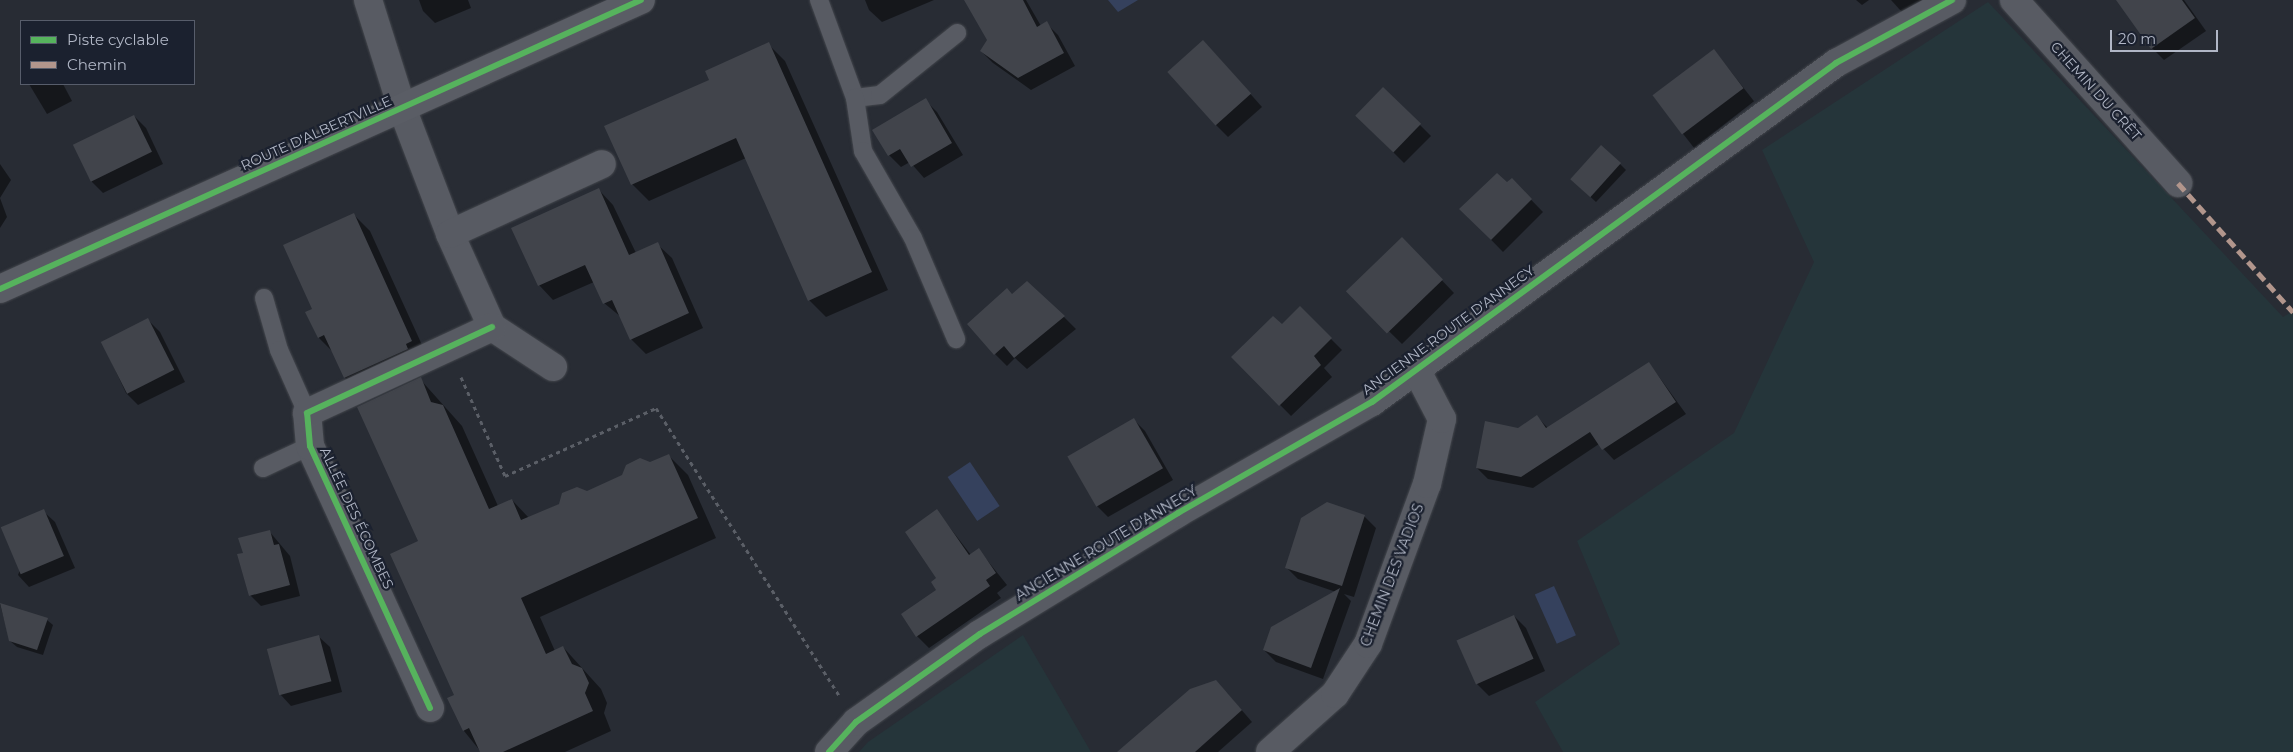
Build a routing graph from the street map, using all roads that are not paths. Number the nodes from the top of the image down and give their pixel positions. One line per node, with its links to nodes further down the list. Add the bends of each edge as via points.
1 (368, 0): 8 (street)
2 (641, 0): 8 (main road, ROUTE D'ALBERTVILLE)
3 (819, 0): 7 (lane)
4 (1952, 0): 17 (street, ANCIENNE ROUTE D'ANNECY, via 1836,63 1617,220)
5 (2014, 0): 10 (street, CHEMIN DU CRÊT)
6 (958, 33): 7 (lane, via 880,95)
7 (855, 98): 15 (lane, via 863,151 914,238)
8 (402, 108): 11 (street); 12 (main road, ROUTE D'ALBERTVILLE)
9 (602, 164): 11 (street)
10 (2178, 183)
11 (450, 234): 14 (street)
12 (0, 289)
13 (264, 298): 18 (lane, via 279,350)
14 (492, 326): 16 (street); 18 (street)
15 (956, 339)
16 (553, 368)
17 (1417, 371): 22 (street, ANCIENNE ROUTE D'ANNECY, via 1372,402 1178,513 980,634 856,722); 23 (street, CHEMIN DES VADIOS, via 1442,419 1426,484 1368,644 1335,694)
18 (306, 413): 19 (street, ALLÉE DES ÉCOMBES)
19 (310, 446): 20 (lane); 21 (street, ALLÉE DES ÉCOMBES)
20 (263, 468)
21 (430, 708)
22 (829, 752)
23 (1270, 752)

